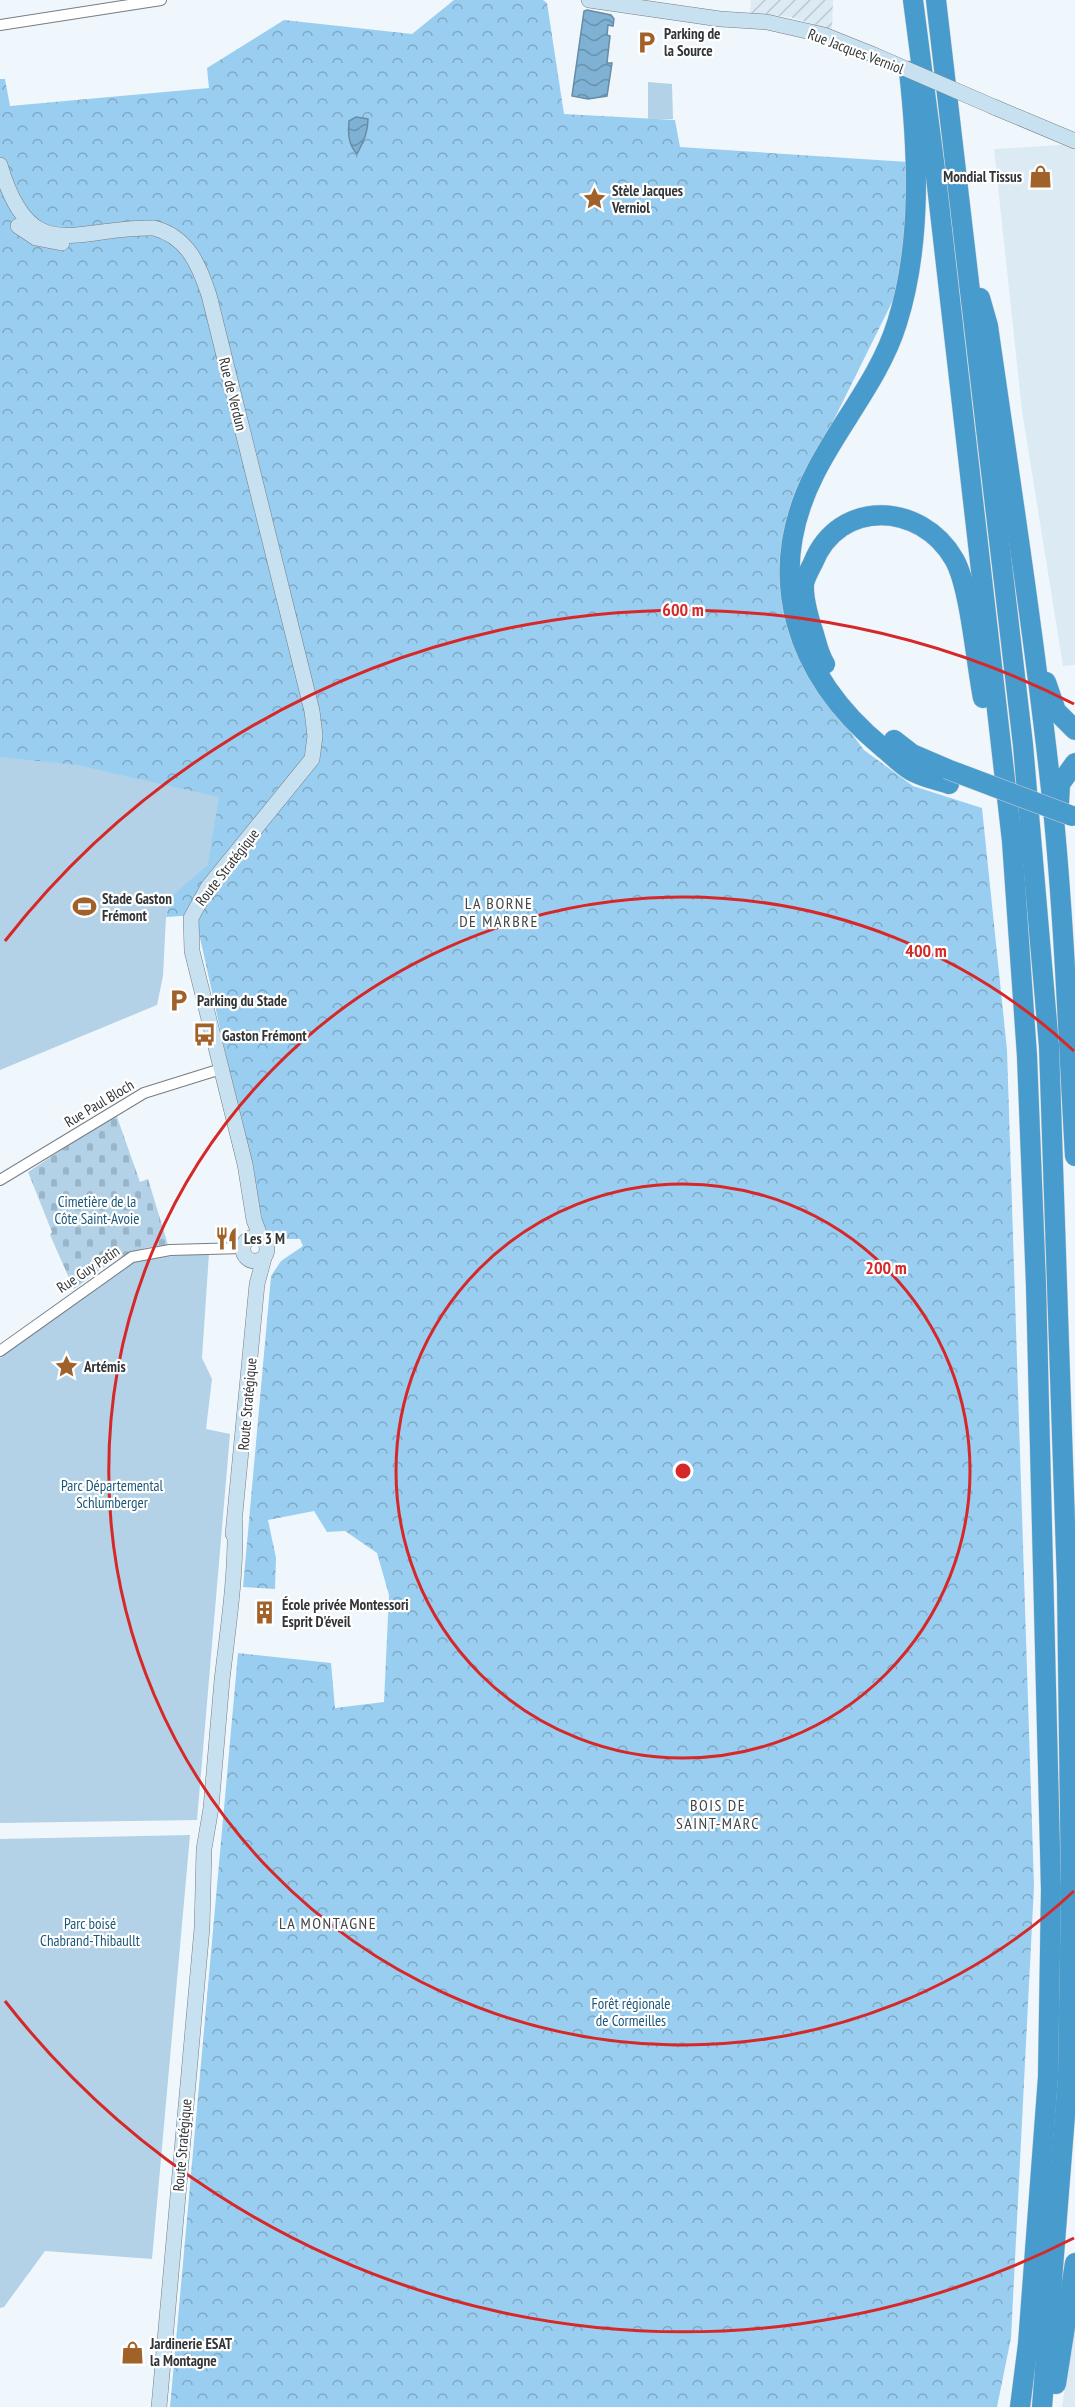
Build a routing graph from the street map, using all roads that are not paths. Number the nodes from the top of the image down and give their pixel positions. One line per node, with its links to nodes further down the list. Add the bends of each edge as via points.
1 (161, 0): 5 (street)
2 (589, 0): 7 (street, Rue Jacques Verniol, bridge, via 767,22 824,36)
3 (913, 0): 6 (highway)
4 (936, 0): 10 (highway)
5 (0, 25)
6 (916, 28): 15 (highway); 17 (highway, via 905,40 914,124 910,275 897,325 872,378 814,474 793,533 790,584 805,652 837,705 912,771)
7 (1075, 141)
8 (0, 165): 11 (street, Rue de Verdun, via 12,200 28,222 59,234)
9 (0, 182): 11 (street, Rue de Verdun, via 9,213 29,234 58,243)
10 (963, 232): 12 (highway, via 987,326); 28 (highway, via 1023,745 1049,1046 1067,1582 1071,1891 1068,2077)
11 (88, 236): 13 (street, Rue de Verdun, via 154,228 182,242 196,261 209,295)
12 (1032, 628): 14 (highway, via 1053,704); 19 (highway)
13 (296, 647): 20 (street, Route Stratégique, via 313,719 312,759 208,887 196,905 190,926 195,968)
14 (1075, 730)
15 (998, 731): 17 (highway, via 982,698 956,561 939,537 921,525 890,514 864,516 828,539 816,554 804,584 809,620 822,660 864,717); 27 (highway, via 1012,841 1028,1078 1051,1890 1048,2077)
16 (1075, 764): 19 (highway, via 1066,774 1059,794)
17 (948, 776): 18 (highway, bridge)
18 (1074, 822)
19 (1062, 920): 21 (highway)
20 (221, 1069): 22 (street, Rue Paul Bloch, via 144,1093); 23 (street, Route Stratégique, via 245,1164)
21 (1075, 1156)
22 (0, 1180)
23 (253, 1248): 24 (street, Rue Guy Patin, via 170,1250 132,1257); 26 (street, Route Stratégique, via 257,1284 235,1524 228,1555 221,1645 223,1676 211,1808 213,1840 205,1883)
24 (0, 1351)
25 (1075, 2263): 29 (highway, via 1055,2391)
26 (159, 2407)
27 (1020, 2407)
28 (1042, 2407)
29 (1049, 2407)

